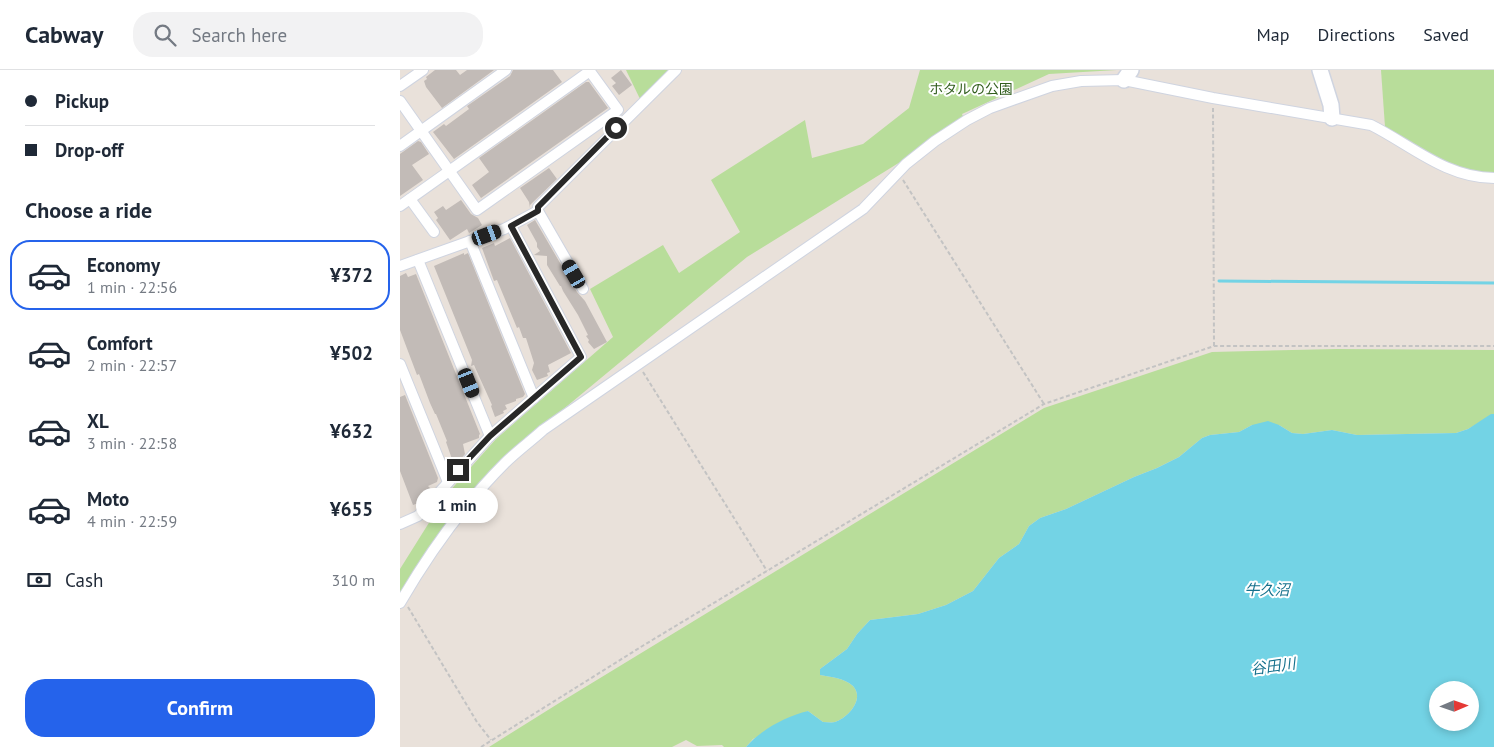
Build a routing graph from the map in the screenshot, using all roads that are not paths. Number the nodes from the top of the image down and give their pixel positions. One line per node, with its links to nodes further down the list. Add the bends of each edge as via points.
1 (423, 70): 7 (street)
2 (506, 70): 10 (street)
3 (590, 70): 12 (street); 12 (street, via 618,110 477,210)
4 (676, 70): 16 (street, via 538,207)
5 (1320, 70): 9 (street)
6 (1128, 75): 9 (street, via 1213,98); 29 (street, via 1052,86 990,108 935,141 906,164 863,209 640,367 543,430 507,461 421,567)
7 (400, 86)
8 (400, 101): 10 (street)
9 (1332, 118): 13 (street, via 1371,125 1440,166)
10 (421, 130): 11 (street); 12 (street)
11 (400, 146)
12 (450, 170): 14 (street)
13 (1494, 178)
14 (410, 199): 15 (street); 18 (street)
15 (400, 206)
16 (538, 211): 17 (street); 22 (street)
17 (511, 226): 19 (street); 24 (street, via 581,357)
18 (434, 232)
19 (470, 241): 20 (street); 24 (street)
20 (418, 260): 21 (street); 25 (street)
21 (400, 266)
22 (583, 289)
23 (400, 364): 26 (street)
24 (534, 398): 25 (street)
25 (490, 436): 26 (street)
26 (448, 482): 28 (street, via 418,516)
27 (400, 512): 28 (street)
28 (402, 523)
29 (401, 601)

